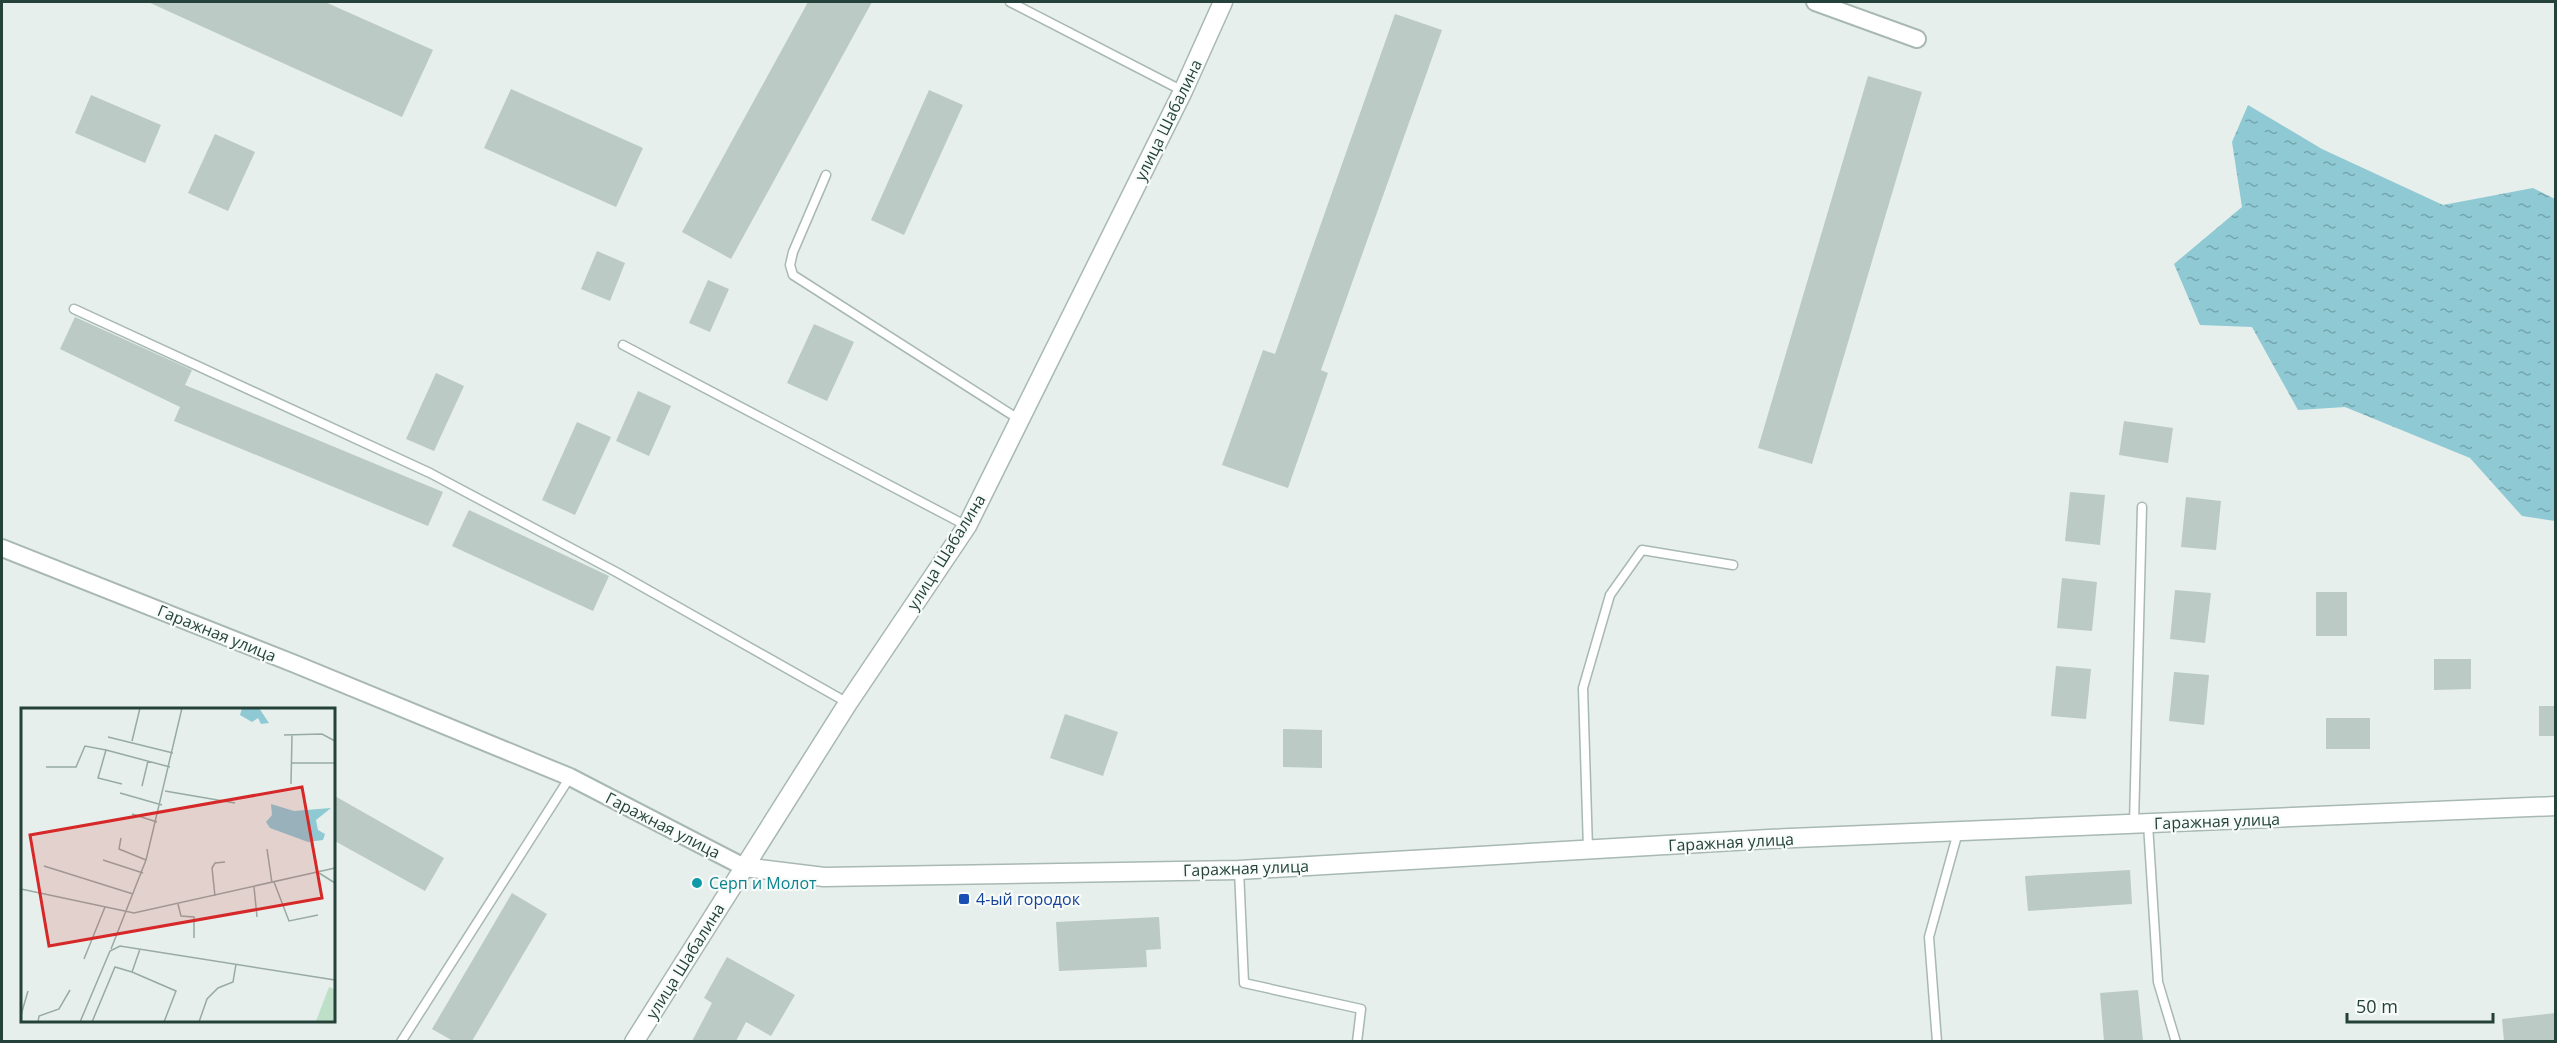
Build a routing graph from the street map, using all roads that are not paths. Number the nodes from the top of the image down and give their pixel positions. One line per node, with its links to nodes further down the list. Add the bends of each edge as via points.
1 (1010, 2): 5 (lane)
2 (1223, 2): 5 (street, улица Шабалина)
3 (1815, 2): 4 (street)
4 (1917, 39)
5 (1183, 91): 9 (street, улица Шабалина)
6 (826, 175): 9 (lane, via 793,252 793,275)
7 (74, 309): 14 (lane, via 430,473 618,573)
8 (623, 345): 11 (lane)
9 (1021, 420): 11 (street, улица Шабалина)
10 (2142, 507): 17 (lane)
11 (967, 526): 14 (street, улица Шабалина)
12 (2, 548): 15 (street, Гаражная улица)
13 (1733, 565): 19 (lane, via 1642,550 1610,595 1583,688)
14 (848, 703): 20 (street, улица Шабалина)
15 (570, 777): 20 (street, Гаражная улица); 23 (lane)
16 (2556, 806): 17 (street, Гаражная улица)
17 (2141, 824): 18 (street, Гаражная улица); 28 (lane, via 2158,982)
18 (1958, 832): 19 (street, Гаражная улица); 27 (lane, via 1929,937)
19 (1588, 850): 21 (street, Гаражная улица)
20 (744, 867): 21 (street, Гаражная улица, via 824,877); 22 (street, улица Шабалина)
21 (1239, 870): 26 (lane, via 1244,983 1361,1009)
22 (653, 1011): 24 (street, улица Шабалина); 25 (street)
23 (401, 1041)
24 (634, 1041)
25 (648, 1041)
26 (1357, 1041)
27 (1937, 1041)
28 (2176, 1041)

